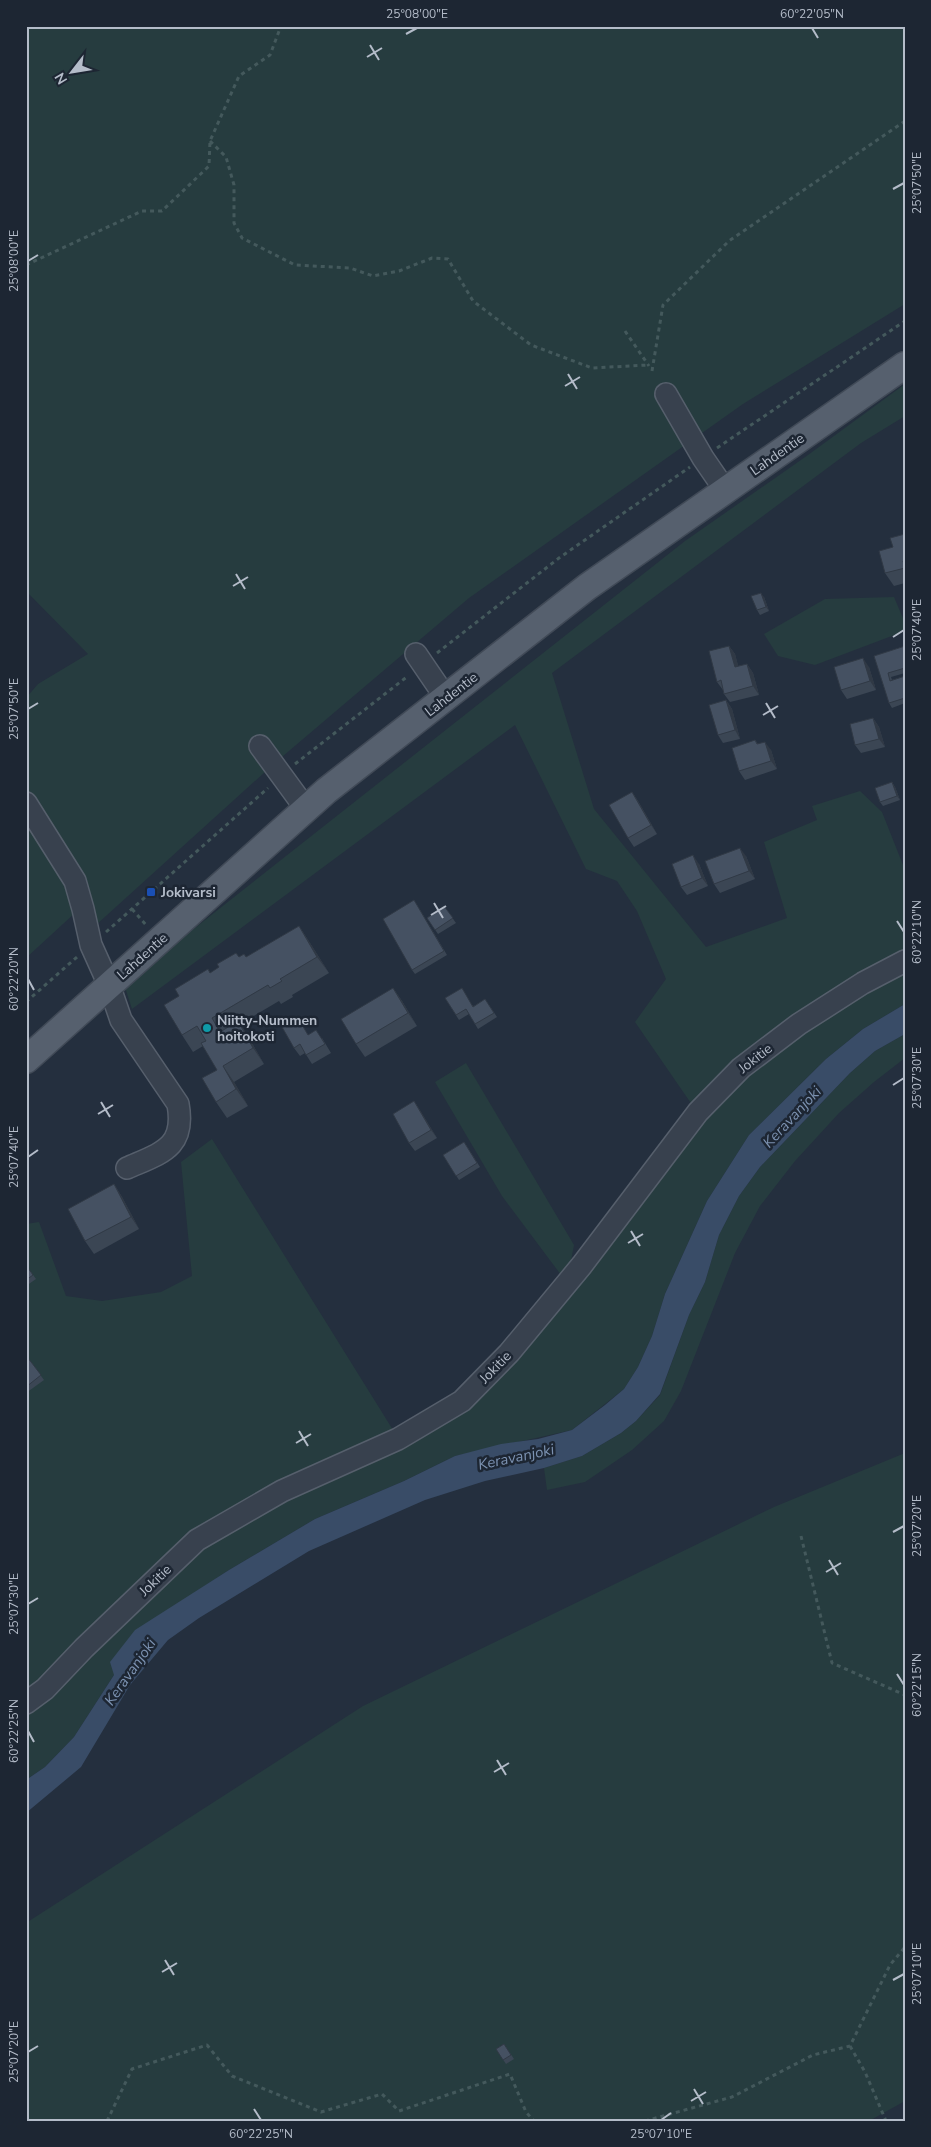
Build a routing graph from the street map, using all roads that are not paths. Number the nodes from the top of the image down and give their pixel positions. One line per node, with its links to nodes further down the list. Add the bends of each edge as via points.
1 (905, 365): 3 (main road, Lahdentie)
2 (666, 394): 3 (street)
3 (725, 490): 5 (main road, Lahdentie, via 586,587)
4 (420, 659): 5 (street)
5 (446, 698): 8 (main road, Lahdentie)
6 (260, 746): 8 (street)
7 (26, 803): 10 (street, via 75,881 91,945)
8 (306, 809): 10 (main road, Lahdentie)
9 (905, 961): 13 (street, Jokitie, via 863,982 799,1024 741,1068 698,1112 588,1258 509,1353 462,1401 398,1438 282,1491 197,1540 45,1689)
10 (109, 985): 11 (main road, Lahdentie); 12 (street, via 122,1020 178,1104 181,1120 176,1139 164,1151)
11 (26, 1060)
12 (127, 1168)
13 (26, 1703)

